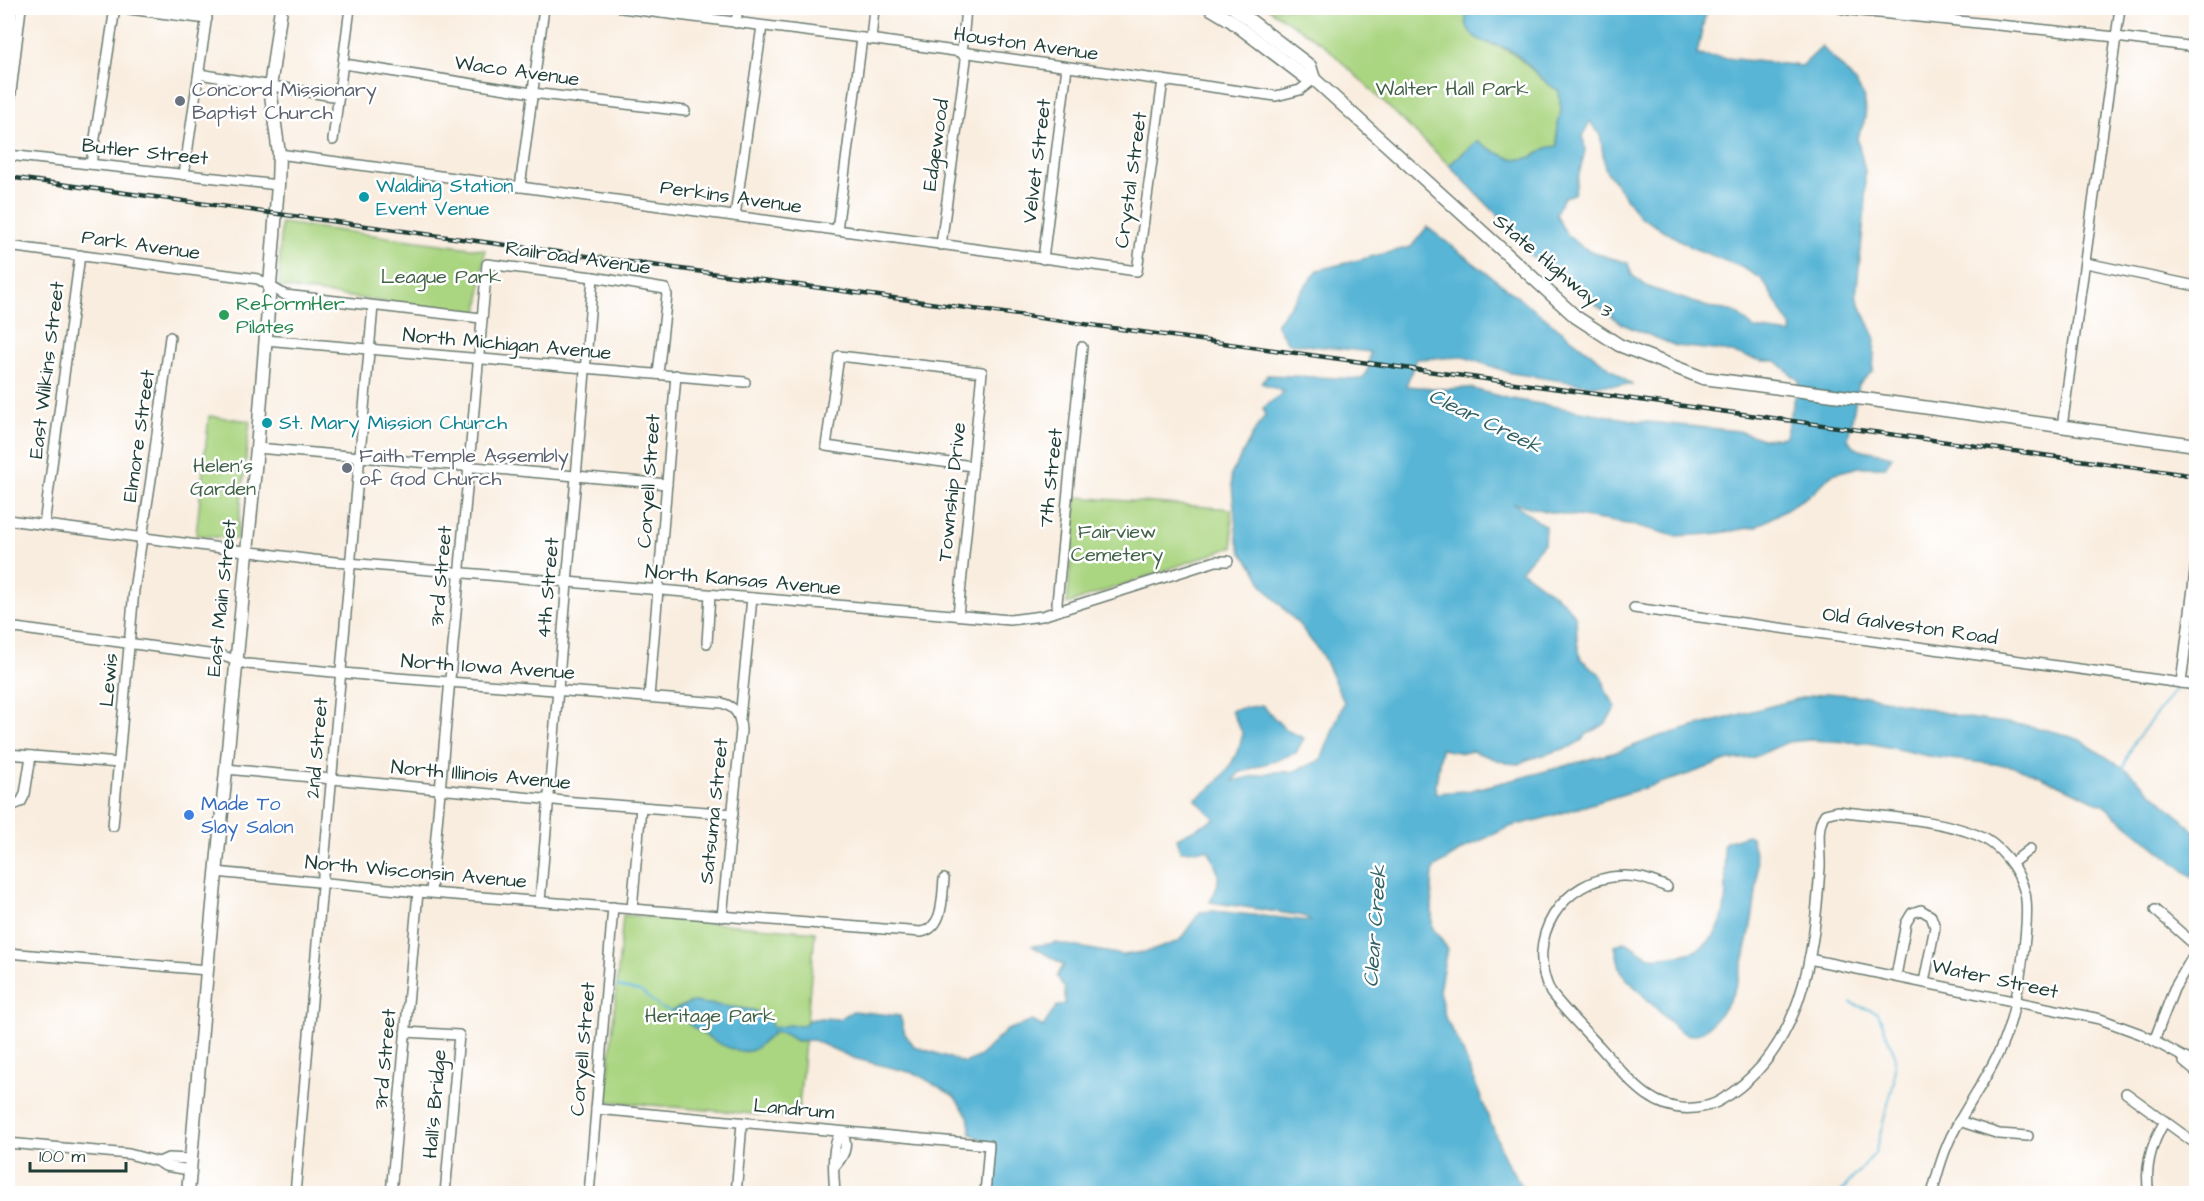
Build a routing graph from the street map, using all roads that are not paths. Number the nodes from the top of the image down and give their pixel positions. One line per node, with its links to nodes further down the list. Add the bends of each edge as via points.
1 (21, 8): 33 (street)
2 (115, 8): 37 (street)
3 (121, 8): 17 (street)
4 (208, 8): 17 (street)
5 (281, 8): 29 (main road, East Main Street)
6 (350, 8): 24 (street)
7 (544, 8): 30 (street)
8 (622, 8): 16 (street, Houston Avenue)
9 (738, 8): 18 (street)
10 (874, 8): 21 (street)
11 (966, 8): 23 (street, Edgewood)
12 (1210, 8): 27 (main road, State Highway 3, via 1305,77)
13 (1234, 8): 27 (main road, State Highway 3, via 1310,66)
14 (1840, 8): 20 (street)
15 (2120, 8): 20 (street)
16 (639, 9): 18 (street, Houston Avenue)
17 (207, 19): 26 (street)
18 (736, 23): 19 (street, Houston Avenue)
19 (762, 26): 21 (street, Houston Avenue); 41 (street)
20 (2116, 37): 22 (street); 47 (street)
21 (866, 39): 23 (street, Houston Avenue); 42 (street)
22 (2196, 47)
23 (962, 53): 25 (street, Houston Avenue); 43 (street, Edgewood, via 966,60)
24 (344, 64): 30 (street, Waco Avenue); 31 (street)
25 (1067, 67): 28 (street, Houston Avenue); 46 (street, Velvet Street)
26 (199, 74): 29 (street); 38 (street)
27 (1314, 79): 28 (street, Houston Avenue, via 1300,90 1276,96); 64 (main road, State Highway 3, via 1576,317 1619,345 1703,378)
28 (1163, 80): 49 (street, Crystal Street, via 1137,271)
29 (270, 87): 31 (street); 35 (main road, East Main Street)
30 (532, 93): 32 (street, Waco Avenue); 40 (street)
31 (339, 97): 34 (street)
32 (685, 111)
33 (8, 117)
34 (333, 140)
35 (279, 154): 39 (main road, East Main Street); 40 (street, Perkins Avenue)
36 (8, 155): 37 (street, Butler Street)
37 (91, 164): 38 (street, Butler Street)
38 (184, 175): 39 (street, Butler Street)
39 (278, 185): 51 (main road, East Main Street)
40 (520, 187): 41 (street, Perkins Avenue)
41 (735, 216): 42 (street, Perkins Avenue)
42 (837, 230): 43 (street, Perkins Avenue)
43 (941, 245): 46 (street, Perkins Avenue)
44 (8, 246): 45 (street, Park Avenue)
45 (80, 255): 51 (street, Park Avenue, via 258,279); 73 (street, East Wilkins Street)
46 (1043, 259): 49 (street, Perkins Avenue)
47 (2086, 263): 52 (street); 64 (street)
48 (487, 264): 50 (street, Railroad Avenue); 54 (street, 3rd Street)
49 (1124, 270)
50 (593, 277): 60 (street, 4th Street); 61 (street, Railroad Avenue, via 665,290)
51 (269, 285): 53 (street, Park Avenue, via 285,295); 56 (main road, East Main Street)
52 (2196, 286)
53 (373, 306): 54 (street, Park Avenue); 58 (street, 2nd Street)
54 (481, 318): 59 (street, 3rd Street)
55 (170, 338): 74 (street, Elmore Street)
56 (265, 340): 58 (street, North Michigan Avenue); 66 (main road, East Main Street)
57 (1082, 348): 85 (street, 7th Street)
58 (369, 351): 59 (street, North Michigan Avenue); 67 (street, 2nd Street)
59 (477, 360): 60 (street, North Michigan Avenue); 69 (street, 3rd Street)
60 (584, 368): 61 (street, North Michigan Avenue); 70 (street, 4th Street)
61 (658, 374): 62 (street, North Michigan Avenue)
62 (676, 375): 63 (street, North Michigan Avenue); 71 (street, Coryell Street)
63 (745, 382)
64 (2062, 427): 65 (main road)
65 (2196, 446)
66 (257, 448): 67 (street); 75 (main road, East Main Street)
67 (360, 457): 69 (street); 77 (street, 2nd Street)
68 (972, 466): 68 (street, Township Drive, via 982,372 839,356 826,446); 86 (street, Township Drive)
69 (468, 467): 70 (street); 79 (street, 3rd Street)
70 (575, 477): 71 (street); 80 (street, 4th Street)
71 (667, 484): 81 (street, Coryell Street)
72 (8, 520): 73 (street, North Kansas Avenue)
73 (44, 525): 74 (street, North Kansas Avenue)
74 (143, 538): 75 (street, North Kansas Avenue); 89 (street, Lewis)
75 (247, 553): 77 (street, North Kansas Avenue); 90 (main road, East Main Street)
76 (1228, 561): 85 (street, North Kansas Avenue, via 1216,561)
77 (351, 564): 79 (street, North Kansas Avenue); 91 (street, 2nd Street)
78 (2196, 564): 93 (street)
79 (460, 574): 80 (street, North Kansas Avenue); 92 (street, 3rd Street)
80 (566, 584): 81 (street, North Kansas Avenue); 95 (street, 4th Street)
81 (659, 591): 82 (street, North Kansas Avenue); 96 (street, Coryell Street)
82 (710, 595): 83 (street, North Kansas Avenue); 88 (street)
83 (752, 598): 86 (street, North Kansas Avenue); 97 (street, Satsuma Street)
84 (1634, 608): 93 (street, Old Galveston Road)
85 (1058, 611): 86 (street, North Kansas Avenue, via 1019,620)
86 (958, 615)
87 (8, 627): 89 (street, North Iowa Avenue)
88 (707, 643)
89 (130, 644): 90 (street, North Iowa Avenue); 100 (street, Lewis)
90 (236, 660): 91 (street, North Iowa Avenue); 101 (main road, East Main Street)
91 (342, 672): 92 (street, North Iowa Avenue); 102 (street, 2nd Street)
92 (450, 682): 95 (street, North Iowa Avenue); 103 (street, 3rd Street)
93 (2181, 683): 94 (street, Old Galveston Road)
94 (2196, 685)
95 (558, 690): 96 (street, North Iowa Avenue); 104 (street, 4th Street)
96 (650, 698): 97 (street, North Iowa Avenue, via 722,704 731,706)
97 (738, 714): 107 (street, Satsuma Street, via 741,730)
98 (8, 753): 99 (street)
99 (31, 756): 100 (street); 105 (street, via 25,794 21,802)
100 (119, 763): 108 (street, Lewis)
101 (226, 770): 102 (street, North Illinois Avenue); 111 (main road, East Main Street)
102 (332, 779): 103 (street, North Illinois Avenue); 113 (street, 2nd Street)
103 (440, 789): 104 (street, North Illinois Avenue); 116 (street, 3rd Street)
104 (549, 799): 106 (street, North Illinois Avenue); 117 (street, 4th Street)
105 (8, 807)
106 (640, 807): 107 (street, North Illinois Avenue); 119 (street)
107 (733, 814): 121 (street, Satsuma Street)
108 (113, 826)
109 (2030, 849): 110 (street)
110 (2012, 863): 125 (street, via 1979,835 1948,825 1837,811 1825,814 1820,826 1820,866); 129 (street, via 2025,892 2026,919)
111 (216, 872): 113 (street, North Wisconsin Avenue); 126 (main road, East Main Street)
112 (944, 879): 121 (street, via 939,917 932,928 921,932)
113 (323, 883): 115 (street, North Wisconsin Avenue); 146 (street, 2nd Street)
114 (1667, 887): 125 (street, via 1647,879 1622,876 1605,878 1576,891 1554,913 1546,929 1541,957 1546,983 1558,1001 1638,1089 1655,1101 1684,1109 1706,1107 1736,1091 1758,1072 1777,1047 1796,1010)
115 (418, 892): 116 (street, North Wisconsin Avenue); 130 (street, 3rd Street)
116 (431, 892): 117 (street, North Wisconsin Avenue)
117 (540, 901): 118 (street, North Wisconsin Avenue)
118 (613, 907): 119 (street, North Wisconsin Avenue); 136 (street, Coryell Street)
119 (632, 909): 121 (street)
120 (2155, 910): 122 (street)
121 (722, 916)
122 (2196, 946)
123 (2196, 951): 131 (street, via 2174,989)
124 (8, 952): 126 (street)
125 (1809, 959): 127 (street, Water Street)
126 (207, 970): 144 (main road, East Main Street)
127 (1896, 976): 128 (street, Water Street); 128 (street, via 1906,923 1912,913 1921,910 1931,916 1935,927)
128 (1924, 982): 129 (street, Water Street)
129 (2015, 1001): 131 (street, Water Street, via 2100,1019); 138 (street, via 1996,1057)
130 (405, 1032): 147 (street, 3rd Street); 148 (street, Hall's Bridge, via 459,1035)
131 (2154, 1041): 132 (street, Water Street)
132 (2169, 1048): 133 (street, Water Street); 134 (street, Water Street)
133 (2196, 1064)
134 (2196, 1072)
135 (2126, 1093): 137 (street)
136 (596, 1109): 139 (street, Landrum); 149 (street, Coryell Street)
137 (2165, 1120): 142 (street); 154 (street, via 2150,1154)
138 (1959, 1121): 141 (street, via 1999,1134); 153 (street)
139 (742, 1123): 140 (street, Landrum); 150 (street)
140 (841, 1132): 151 (street, via 845,1148 835,1166); 152 (street, Landrum, via 989,1145)
141 (2028, 1136)
142 (2195, 1140)
143 (8, 1143): 144 (street, via 129,1154 165,1166)
144 (190, 1164): 145 (main road, East Main Street)
145 (188, 1194)
146 (295, 1194)
147 (391, 1194)
148 (445, 1194)
149 (589, 1194)
150 (736, 1194)
151 (835, 1194)
152 (985, 1194)
153 (1932, 1194)
154 (2149, 1194)

